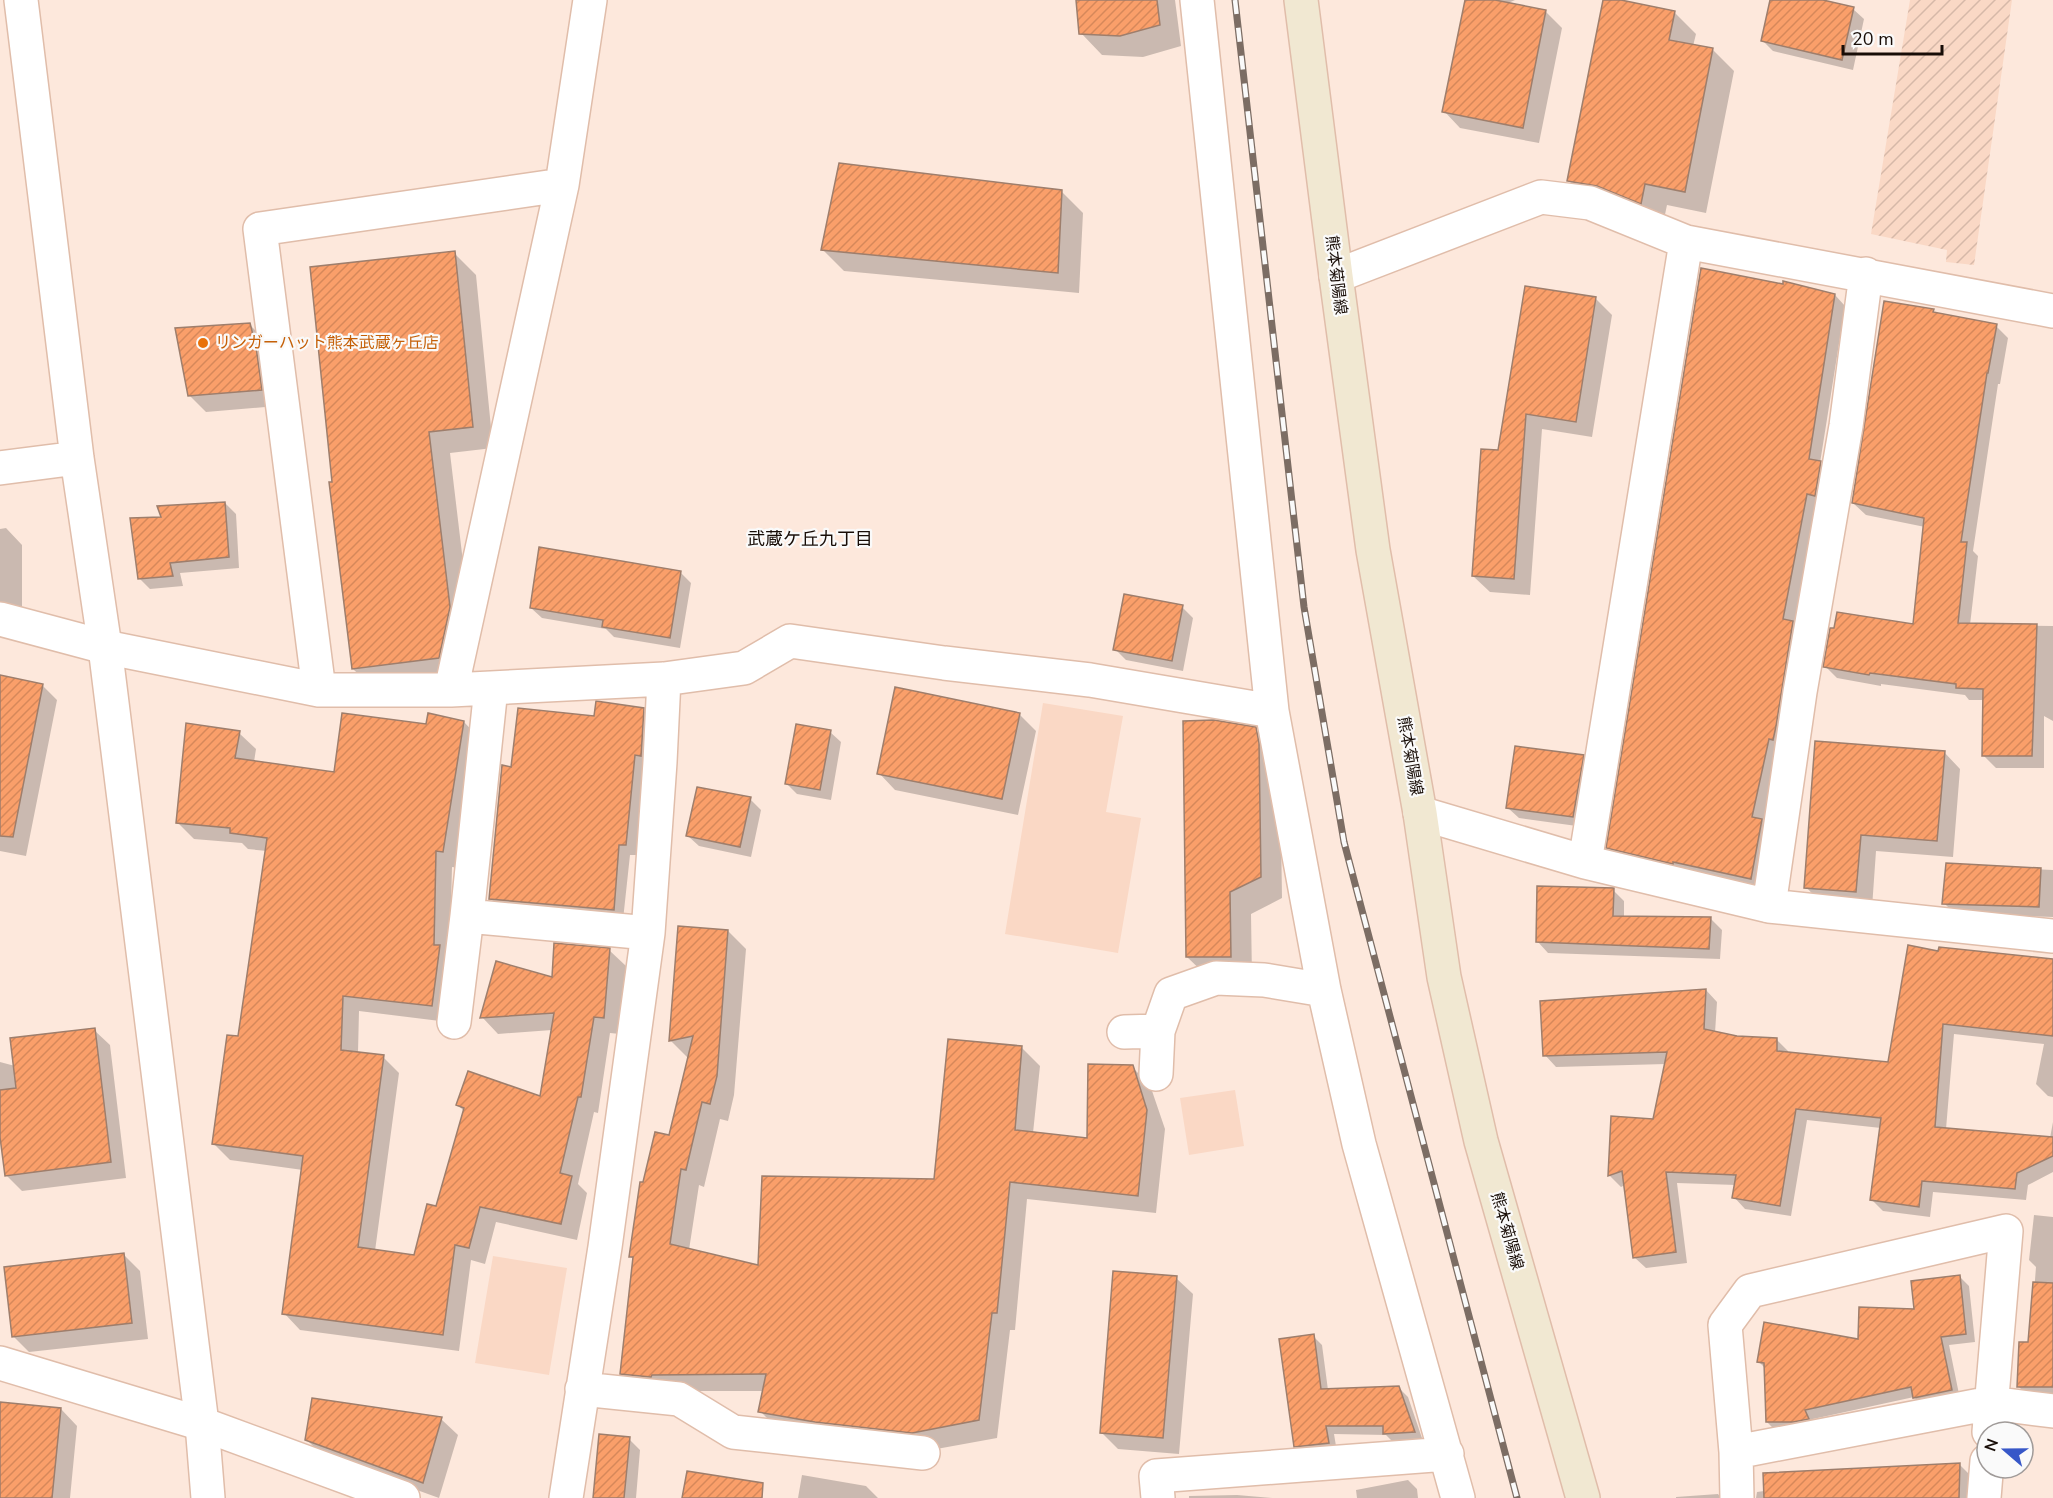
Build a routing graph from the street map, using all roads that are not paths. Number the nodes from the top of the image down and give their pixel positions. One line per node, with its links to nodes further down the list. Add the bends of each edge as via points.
1 (21, 0): 10 (street)
2 (590, 0): 5 (street)
3 (1197, 0): 18 (street)
4 (1301, 0): 8 (main road, 熊本菊陽線)
5 (562, 185): 16 (street, via 260,229); 17 (street)
6 (1686, 242): 7 (street); 8 (street, via 1590,203 1541,197); 20 (street)
7 (1866, 274): 9 (street); 21 (street, via 1846,426 1800,692)
8 (1335, 276): 19 (main road, 熊本菊陽線, via 1373,550)
9 (2053, 311)
10 (77, 458): 11 (street); 13 (street)
11 (0, 468)
12 (0, 619): 13 (street)
13 (105, 647): 16 (street); 34 (street)
14 (664, 679): 15 (street); 18 (street, via 744,668 790,641 1090,680); 23 (street)
15 (491, 688): 17 (street); 22 (street)
16 (319, 690): 17 (street)
17 (451, 690)
18 (1272, 711): 25 (street)
19 (1420, 813): 20 (street); 44 (main road, 熊本菊陽線, via 1444,977 1481,1141)
20 (1584, 862): 21 (street)
21 (1769, 906): 24 (street)
22 (467, 916): 23 (street); 26 (street)
23 (648, 933): 31 (street)
24 (2053, 936)
25 (1324, 990): 27 (street, via 1263,980 1216,978 1171,994); 37 (street, via 1359,1144)
26 (454, 1022)
27 (1158, 1031): 28 (street); 29 (street)
28 (1124, 1032)
29 (1156, 1074)
30 (0, 1363): 34 (street)
31 (582, 1389): 36 (street, via 680,1399 733,1432); 41 (street)
32 (2053, 1410): 33 (street)
33 (1990, 1418): 35 (street); 35 (street, via 2006,1232 1750,1291 1725,1325)
34 (202, 1424): 39 (street); 40 (street)
35 (1736, 1452): 45 (street)
36 (924, 1453)
37 (1446, 1454): 42 (street, via 1156,1476); 43 (street)
38 (1985, 1480): 46 (street)
39 (208, 1498)
40 (404, 1498)
41 (566, 1498)
42 (1158, 1498)
43 (1458, 1498)
44 (1583, 1498)
45 (1737, 1498)
46 (1984, 1498)

